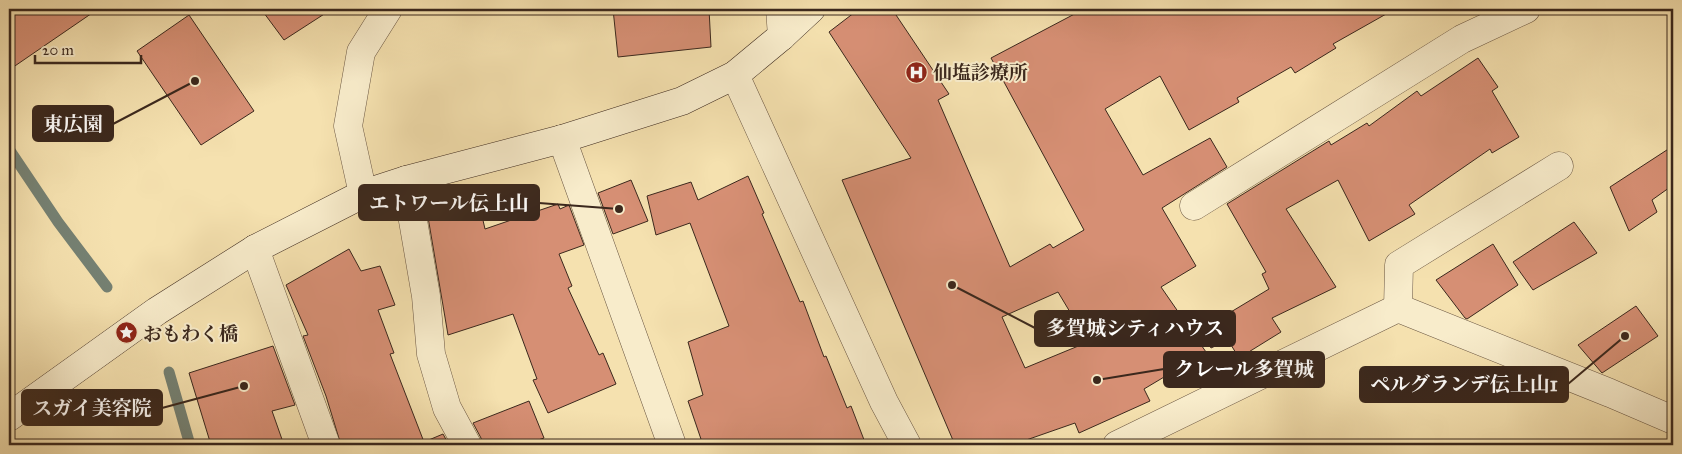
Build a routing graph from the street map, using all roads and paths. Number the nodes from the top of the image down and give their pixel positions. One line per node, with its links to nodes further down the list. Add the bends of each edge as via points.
1 (388, 9): 10 (street, via 362,52 348,126)
2 (780, 9): 5 (street)
3 (811, 9): 5 (street)
4 (1526, 9): 11 (street, via 1462,40)
5 (782, 36): 6 (street)
6 (735, 75): 7 (street, via 682,101); 19 (street, via 884,402)
7 (562, 139): 9 (street); 18 (street)
8 (1559, 166): 13 (street, via 1400,265)
9 (406, 180): 10 (street); 17 (street, via 426,296 431,354 448,408)
10 (363, 194): 12 (street)
11 (1194, 206)
12 (256, 249): 14 (street, via 157,311); 16 (street)
13 (1398, 308): 15 (street); 20 (street)
14 (9, 417)
15 (1673, 420)
16 (326, 445)
17 (467, 445)
18 (672, 445)
19 (907, 445)
20 (1117, 445)

